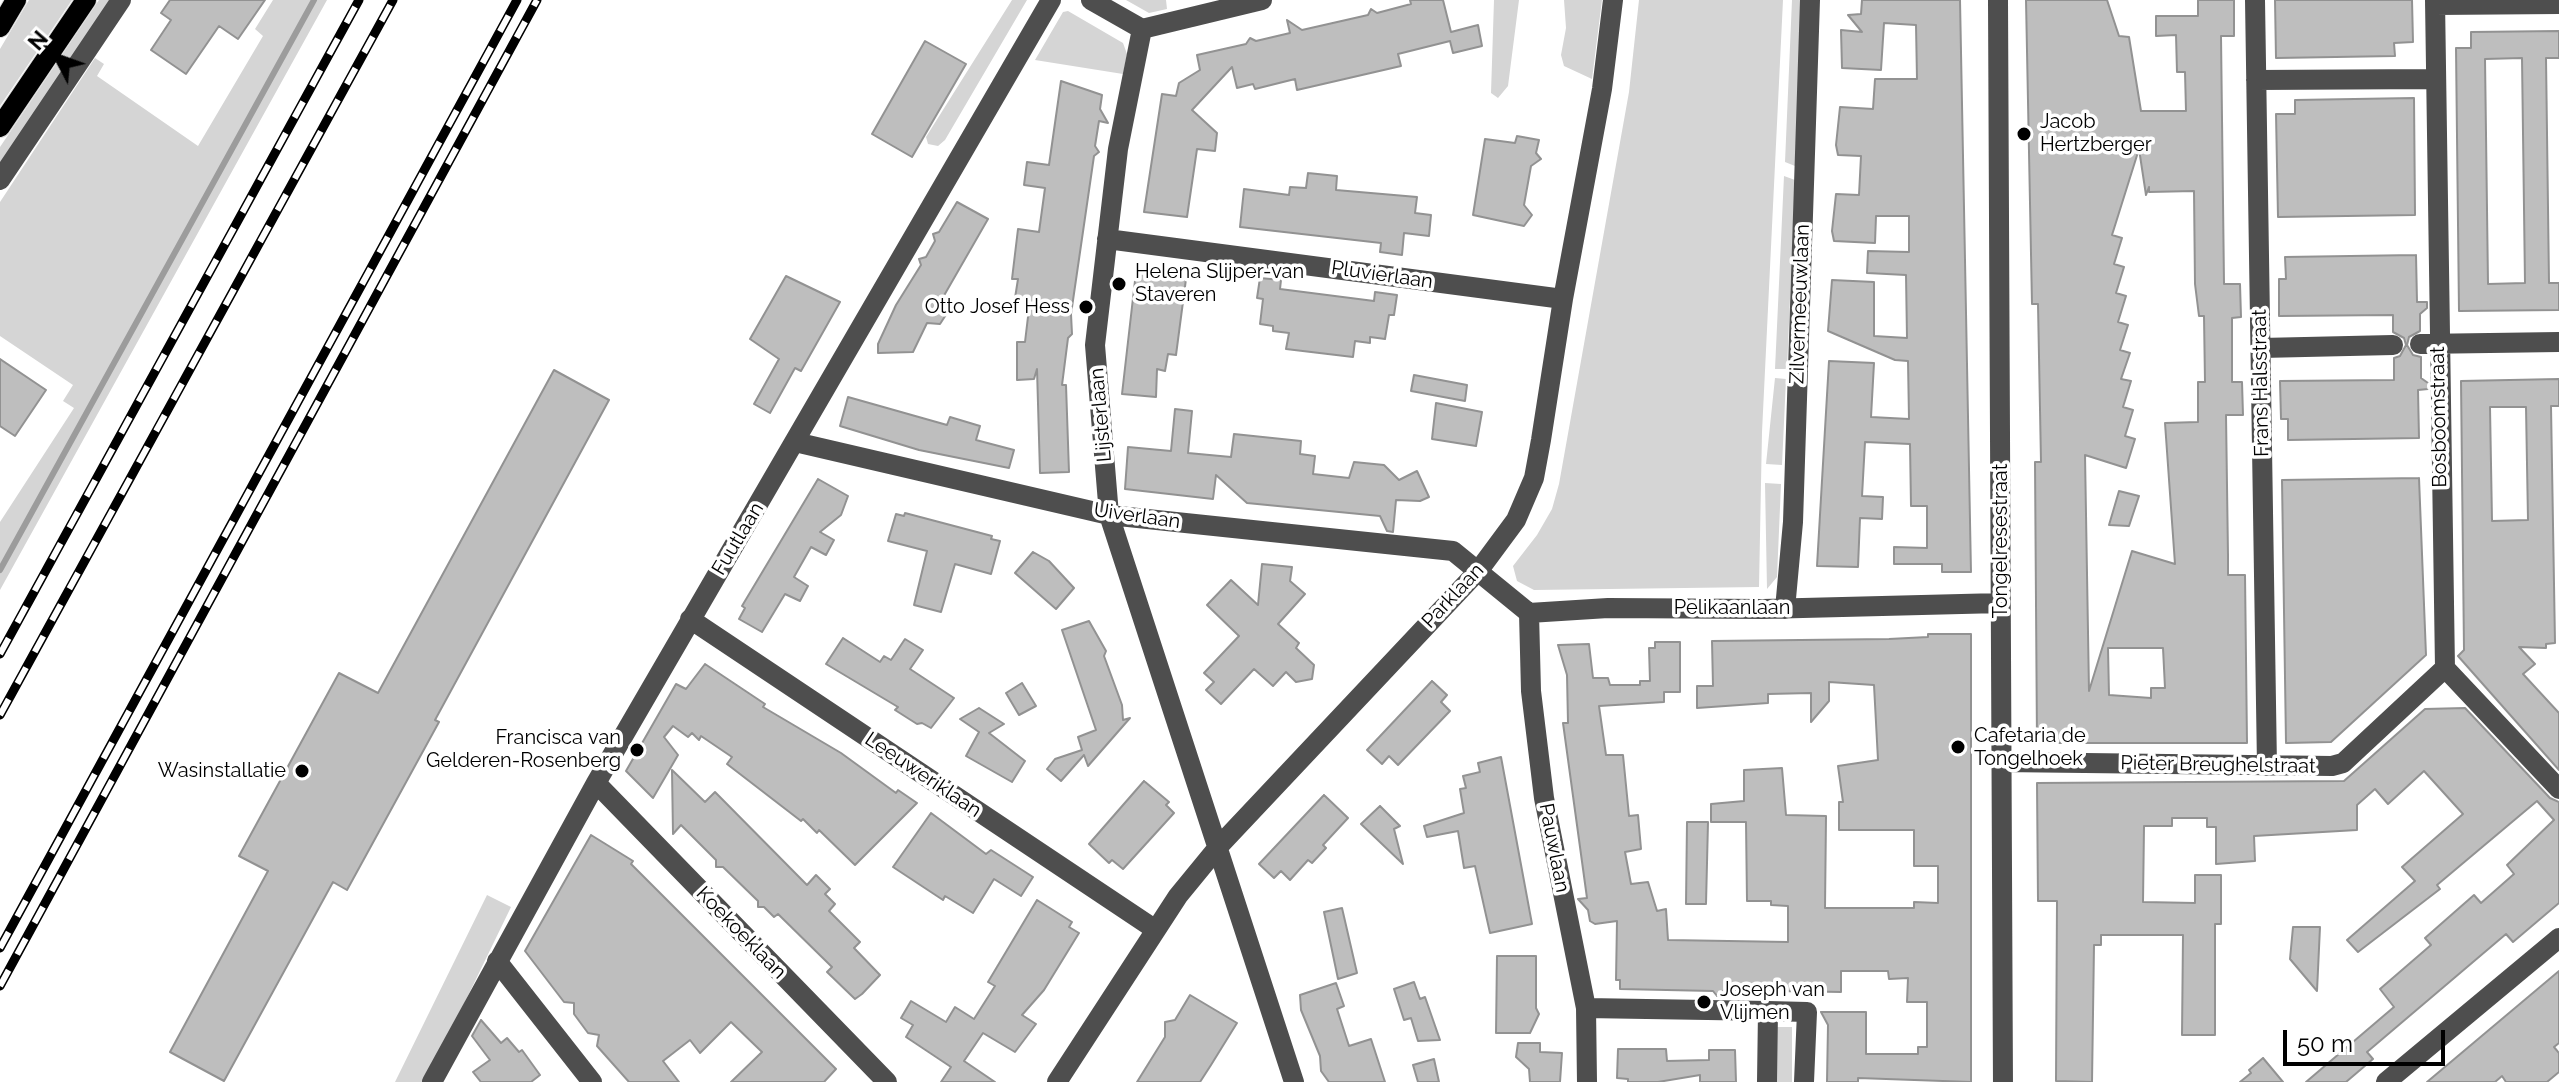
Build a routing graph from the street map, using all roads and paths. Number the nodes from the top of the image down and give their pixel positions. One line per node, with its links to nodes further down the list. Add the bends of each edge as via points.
1 (16, 0): 13 (main road)
2 (86, 0): 17 (main road)
3 (121, 0): 18 (street)
4 (1051, 0): 25 (street, Fuutlaan)
5 (1091, 0): 14 (street)
6 (1262, 0): 14 (street)
7 (1613, 0): 20 (street, Parklaan)
8 (1810, 0): 29 (street, Zilvermeeuwlaan, via 1793,522)
9 (1998, 0): 28 (street, Tongelresestraat)
10 (2255, 0): 16 (street, Frans Halsstraat)
11 (2435, 3): 12 (street); 15 (street, Bosboomstraat)
12 (2559, 4)
13 (0, 27)
14 (1142, 29): 19 (street, Lijsterlaan)
15 (2436, 79): 16 (street); 22 (street, Bosboomstraat)
16 (2256, 80): 24 (street, Frans Halsstraat)
17 (0, 127)
18 (0, 180)
19 (1107, 239): 20 (street, Pluvierlaan); 26 (street, Lijsterlaan, via 1095,345)
20 (1563, 299): 27 (street, Parklaan, via 1534,478 1516,520)
21 (2559, 342): 22 (street)
22 (2429, 344): 32 (street, Bosboomstraat)
23 (2393, 345): 24 (street)
24 (2261, 348): 34 (street, Frans Halsstraat)
25 (795, 442): 26 (street, Uiverlaan); 31 (street, Fuutlaan)
26 (1109, 515): 27 (street, Uiverlaan, via 1453,551); 37 (street, Lijsterlaan)
27 (1479, 570): 30 (street); 37 (street, Parklaan)
28 (2001, 603): 29 (street, Pelikaanlaan); 33 (street, Tongelresestraat)
29 (1785, 609): 30 (street, Pelikaanlaan)
30 (1529, 613): 41 (street, Pauwlaan, via 1531,691 1544,798)
31 (690, 619): 35 (street, Fuutlaan); 38 (street, Leeuweriklaan)
32 (2445, 668): 34 (street, Pieter Breughelstraat, via 2343,763); 36 (street)
33 (2002, 762): 34 (street, Pieter Breughelstraat); 51 (street, Tongelresestraat)
34 (2267, 766)
35 (596, 783): 40 (street, Fuutlaan); 45 (street, Koekoeklaan)
36 (2559, 789)
37 (1219, 846): 38 (street, Parklaan); 47 (street, Lijsterlaan)
38 (1156, 930): 46 (street, Parklaan)
39 (2559, 938): 52 (street)
40 (497, 961): 43 (street, Fuutlaan); 44 (street)
41 (1586, 1008): 42 (street); 48 (street, Pauwlaan)
42 (1768, 1011): 49 (street); 50 (street, via 1807,1012)
43 (432, 1082)
44 (592, 1082)
45 (887, 1082)
46 (1057, 1082)
47 (1294, 1082)
48 (1587, 1082)
49 (1767, 1082)
50 (1804, 1082)
51 (2003, 1082)
52 (2386, 1082)

